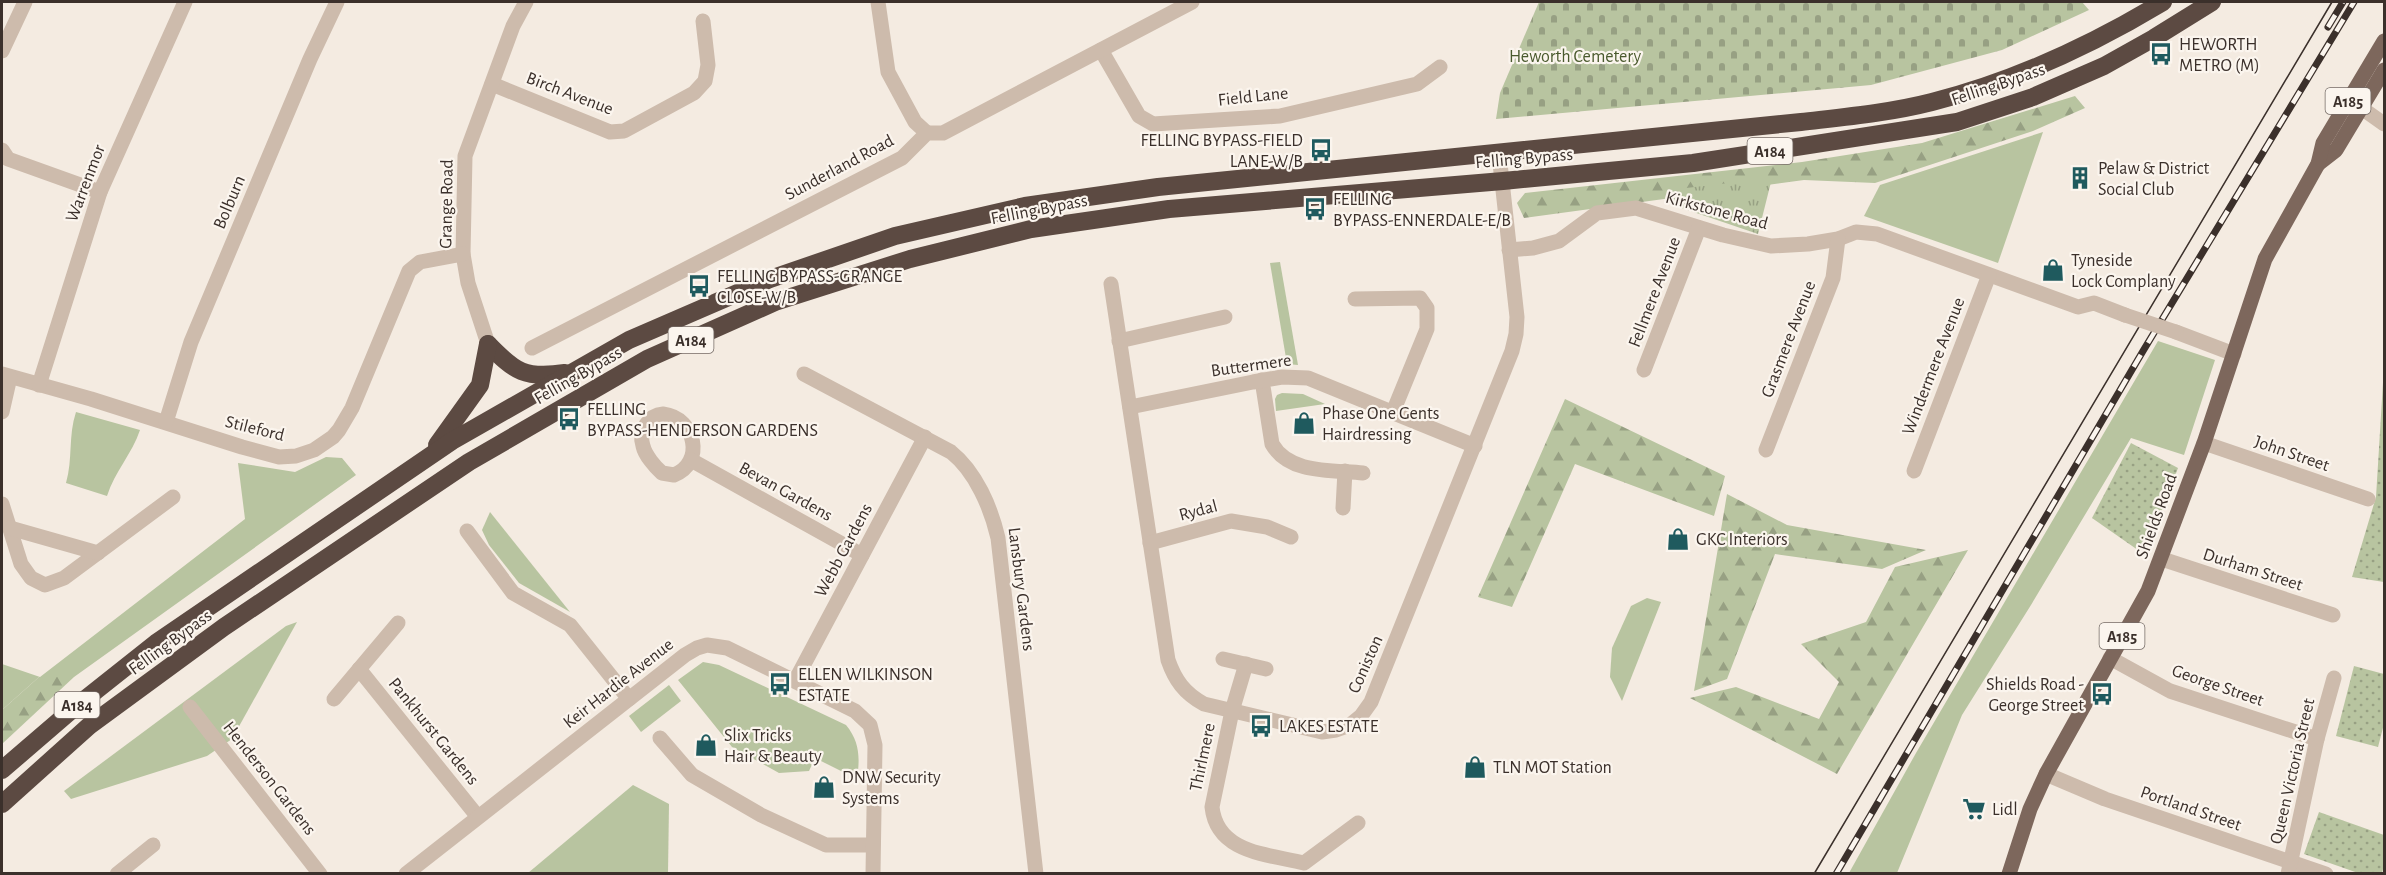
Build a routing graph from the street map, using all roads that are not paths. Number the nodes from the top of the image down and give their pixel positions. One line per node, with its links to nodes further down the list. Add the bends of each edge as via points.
1 (25, 2): 11 (street)
2 (185, 2): 22 (street, Warrenmor)
3 (337, 2): 44 (street, Bolburn, via 191,342)
4 (526, 2): 15 (street, Grange Road)
5 (878, 2): 18 (street, via 888,72 915,122)
6 (1192, 2): 12 (street)
7 (2163, 2): 20 (highway, Felling Bypass / A184, via 2082,48 1990,85 1930,102 1801,122)
8 (2212, 2): 21 (highway, Felling Bypass / A184, via 2104,66 2033,97 1958,122 1694,163)
9 (703, 21): 15 (street, Birch Avenue, via 708,64 705,81 694,93 624,131 610,132)
10 (2385, 41): 16 (main road, A185)
11 (2, 51)
12 (1101, 51): 13 (street, Field Lane, via 1139,116 1152,124 1280,116 1417,84); 18 (street, via 944,133)
13 (1440, 67)
14 (2385, 70): 16 (main road, A185)
15 (492, 84): 26 (street, Grange Road, via 465,156)
16 (2356, 104): 17 (street); 34 (main road, Shields Road / A185, via 2323,143 2318,164 2265,259)
17 (2385, 124)
18 (927, 133): 33 (street, Sunderland Road, via 902,158)
19 (2, 150): 22 (street, via 8,159)
20 (1499, 154): 21 (street, Coniston); 36 (highway, Felling Bypass / A184, via 1158,187 1025,206 906,234 770,279 629,340)
21 (1503, 181): 25 (street, Coniston); 82 (highway, Felling Bypass / A184, via 1169,208 1031,229 910,259 775,302 647,359 469,462 214,634 89,726)
22 (100, 192): 40 (street, Warrenmor)
23 (1699, 228): 24 (street, Kirkstone Road, via 1771,246); 25 (street, Kirkstone Road, via 1636,208 1597,213 1559,240); 35 (street, Fellmere Avenue)
24 (1838, 239): 27 (street, Kirkstone Road, via 1856,232 1877,234); 48 (street, Grasmere Avenue, via 1833,278)
25 (1509, 250): 47 (street, Coniston, via 1516,334)
26 (463, 254): 32 (street, Grange Road, via 468,284); 44 (street, Stileford, via 420,261 409,271 352,408 333,437 314,450 279,457)
27 (1989, 275): 34 (street, Kirkstone Road, bridge, via 2078,307 2094,303); 52 (street, Windermere Avenue)
28 (1111, 284): 31 (street, Coniston)
29 (1355, 299): 43 (street, via 1420,298 1427,308 1427,329)
30 (1225, 317): 31 (street)
31 (1119, 341): 41 (street, Coniston)
32 (488, 344): 36 (highway, via 517,371 542,377); 49 (highway, via 480,385)
33 (532, 348)
34 (2234, 354): 46 (main road, Shields Road / A185)
35 (1644, 370)
36 (574, 372): 49 (highway, Felling Bypass / A184)
37 (804, 374): 45 (street, Lansbury Gardens)
38 (6, 376): 40 (street, Stileford); 42 (street)
39 (1263, 380): 41 (street, Buttermere); 43 (street, Buttermere, via 1308,378); 51 (street, via 1272,444 1277,454 1295,465)
40 (39, 385): 44 (street, Stileford)
41 (1130, 407): 61 (street, Coniston)
42 (2, 412)
43 (1393, 412): 47 (street, Buttermere)
44 (166, 422)
45 (925, 437): 63 (street, Webb Gardens); 92 (street, Lansbury Gardens, via 962,460 995,527)
46 (2204, 443): 55 (street, John Street); 64 (main road, Shields Road / A185)
47 (1475, 446): 77 (street, Coniston, via 1371,702 1361,716 1350,725 1322,732)
48 (1766, 450)
49 (429, 456): 80 (highway, Felling Bypass / A184, via 156,643)
50 (692, 460): 63 (street, Bevan Gardens)
51 (1345, 471): 53 (street); 57 (street)
52 (1914, 471)
53 (1363, 473)
54 (173, 496): 62 (street)
55 (2368, 499)
56 (2, 504): 58 (street)
57 (1343, 508)
58 (10, 528): 62 (street); 62 (street, via 21,564 31,578 45,585 64,578)
59 (467, 531): 75 (street, via 513,593 570,626)
60 (1291, 537): 61 (street, Rydal, via 1267,527 1231,521)
61 (1150, 543): 77 (street, Coniston, via 1173,675 1191,697)
62 (98, 553)
63 (862, 555): 73 (street, Webb Gardens)
64 (2162, 559): 65 (street, Durham Street); 67 (main road, Shields Road / A185)
65 (2333, 615)
66 (398, 623): 70 (street)
67 (2110, 658): 79 (street, George Street, via 2170,691); 81 (main road, Shields Road / A185)
68 (1224, 659): 69 (street)
69 (1246, 664): 71 (street); 77 (street)
70 (359, 669): 74 (street); 83 (street, Pankhurst Gardens)
71 (1266, 669)
72 (2334, 678): 79 (street, Queen Victoria Street)
73 (795, 681): 75 (street, Keir Hardie Avenue, via 727,648 707,645 686,655); 86 (street, Keir Hardie Avenue, via 855,711 870,725 875,745)
74 (334, 699)
75 (629, 699): 83 (street, Keir Hardie Avenue)
76 (190, 707): 89 (street, Henderson Gardens)
77 (1232, 711): 84 (street, Thirlmere, via 1212,807 1213,820 1227,839 1239,846 1304,863)
78 (660, 738): 86 (street, via 692,775 760,814 826,845)
79 (2318, 739): 87 (street, Queen Victoria Street)
80 (2, 770)
81 (2046, 774): 87 (street, Portland Street); 93 (main road, Shields Road / A185)
82 (2, 804)
83 (478, 817): 90 (street, Keir Hardie Avenue)
84 (1358, 824)
85 (153, 845): 88 (street)
86 (873, 845): 91 (street, Keir Hardie Avenue)
87 (2290, 868): 94 (street, Portland Street)
88 (117, 873)
89 (320, 873)
90 (406, 873)
91 (873, 873)
92 (1036, 873)
93 (2010, 873)
94 (2326, 873)

